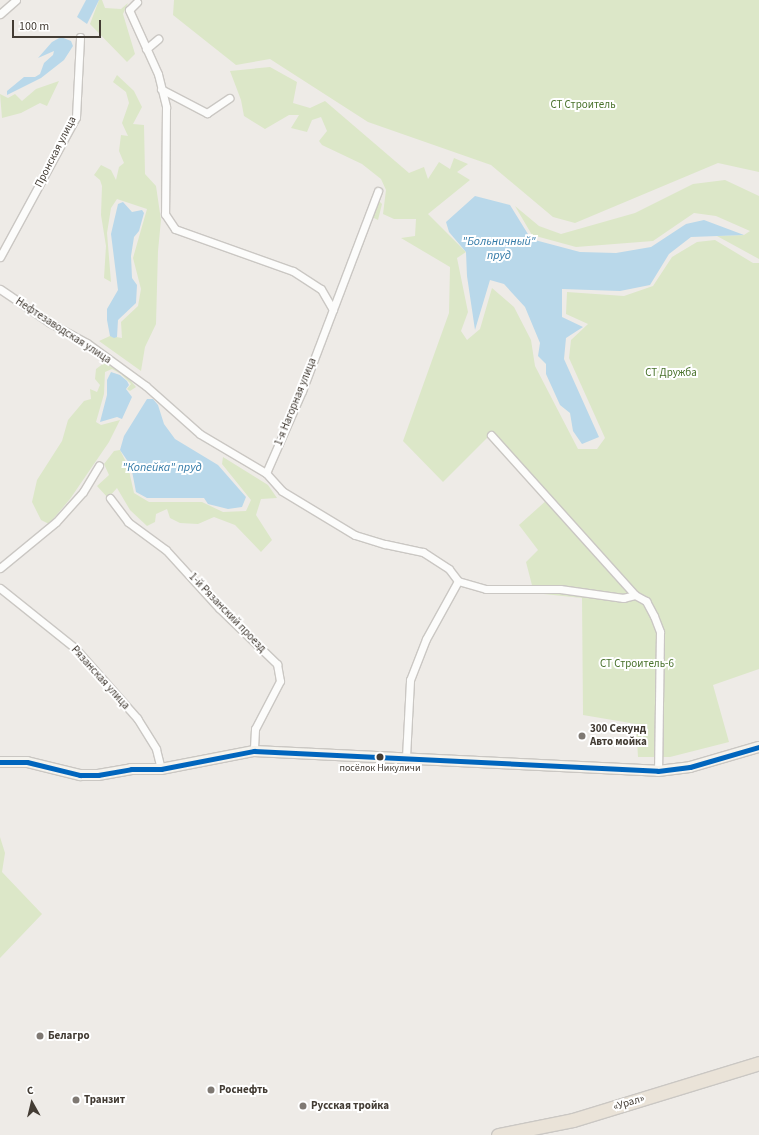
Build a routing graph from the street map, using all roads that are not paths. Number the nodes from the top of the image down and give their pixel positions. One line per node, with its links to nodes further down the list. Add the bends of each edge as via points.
1 (16, 0): 3 (street)
2 (137, 2): 6 (street, via 129,10)
3 (0, 14)
4 (80, 37): 10 (street, Пронская улица, via 76,117)
5 (158, 39): 6 (street)
6 (146, 49): 7 (street, via 158,74)
7 (161, 89): 8 (street, via 207,113); 12 (street, via 166,107 165,214 175,229 293,271 321,289)
8 (229, 98)
9 (378, 191): 12 (street, 1-я Нагорная улица)
10 (0, 257)
11 (0, 289): 15 (street, Нефтезаводская улица, via 50,323 87,343 146,386 200,434)
12 (333, 310): 15 (street, 1-я Нагорная улица)
13 (491, 435): 20 (street)
14 (99, 465): 17 (street, via 83,492 56,522)
15 (266, 473): 18 (street, via 282,491 355,535 423,552 449,569)
16 (110, 498): 22 (street, 1-й Рязанский проезд, via 128,522 166,550 277,664 280,681 255,729)
17 (0, 568)
18 (458, 581): 20 (street, via 486,589 560,589 623,598); 23 (street, via 426,639 410,680)
19 (0, 588): 25 (street, Рязанская улица, via 74,648 137,718 156,749)
20 (635, 595): 26 (street, via 646,601 660,632)
21 (759, 747): 26 (street, via 690,767)
22 (254, 751): 23 (street); 25 (street, via 221,755)
23 (406, 757): 26 (street)
24 (0, 762): 25 (street, via 27,762 80,775)
25 (161, 769)
26 (658, 771)
27 (759, 1063): 28 (highway, «Урал», via 573,1120)
28 (498, 1135)

